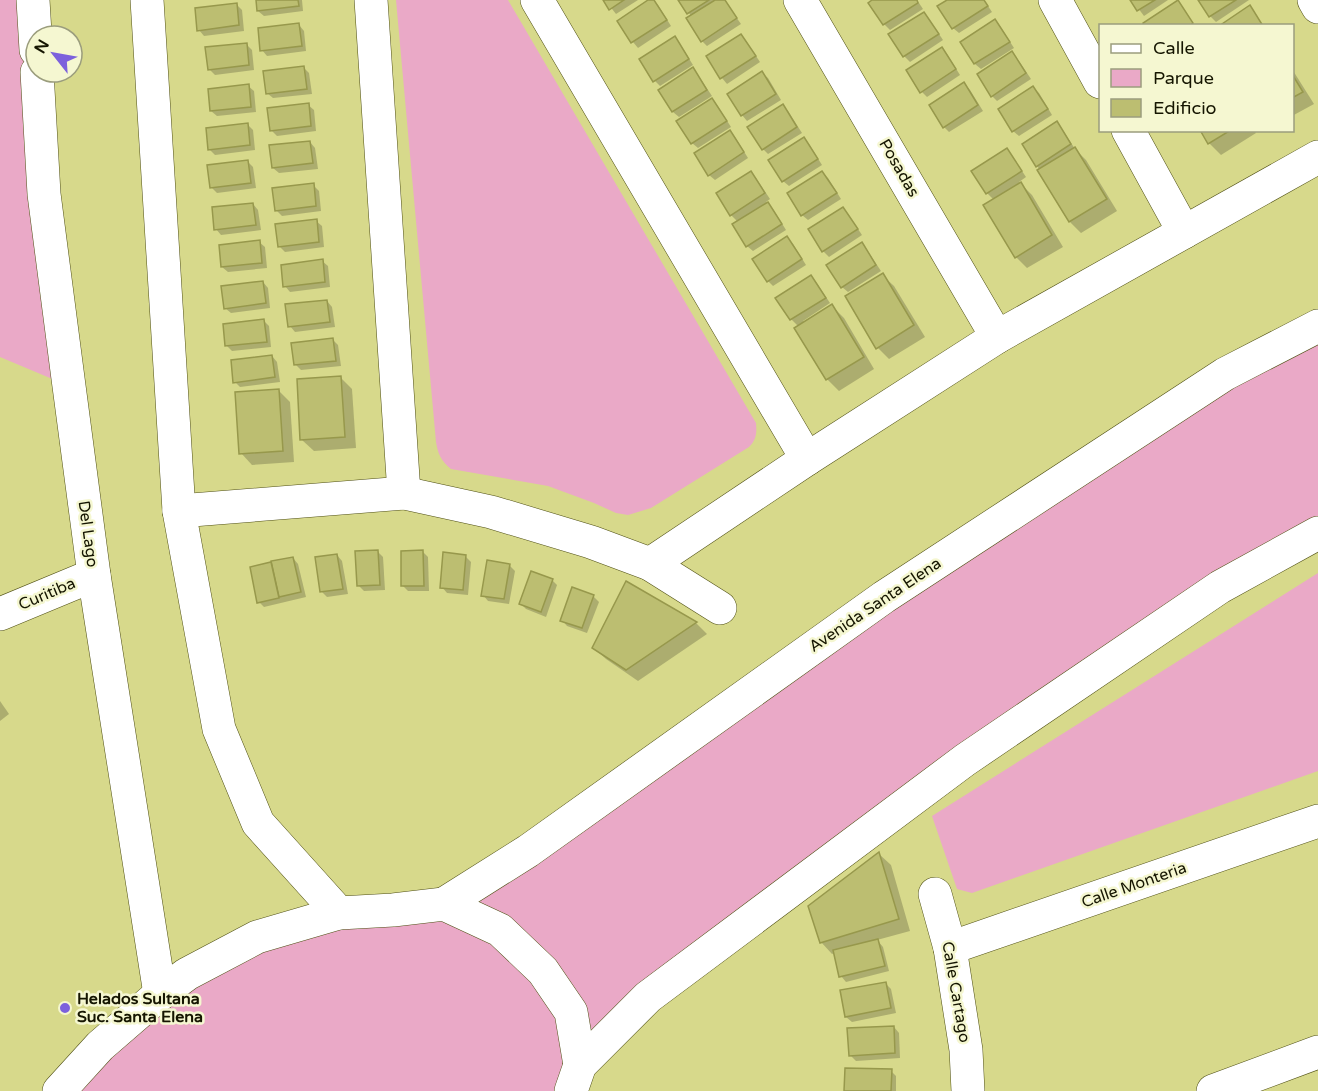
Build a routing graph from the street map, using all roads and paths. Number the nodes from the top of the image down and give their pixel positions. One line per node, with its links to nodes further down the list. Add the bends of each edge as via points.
1 (33, 0): 9 (street)
2 (147, 0): 19 (street)
3 (371, 0): 18 (street)
4 (537, 0): 17 (street)
5 (800, 0): 16 (street, Posadas)
6 (1055, 0): 10 (street)
7 (1314, 0): 8 (street)
8 (1318, 7)
9 (34, 24)
10 (1099, 78)
11 (38, 84): 22 (street, Del Lago, via 44,194)
12 (1129, 132): 14 (street)
13 (1318, 156): 14 (street)
14 (1184, 232): 16 (street)
15 (1318, 326): 27 (street, Avenida Santa Elena, via 1225,375 894,590 528,851)
16 (997, 337): 17 (street)
17 (807, 459): 21 (street)
18 (404, 493): 19 (street); 21 (street, via 491,512)
19 (179, 511): 28 (street, via 219,729 258,823)
20 (1318, 533): 32 (street, via 1220,587 965,760 648,997)
21 (650, 564): 23 (street)
22 (94, 575): 24 (street, Curitiba); 30 (street, Del Lago)
23 (720, 608)
24 (0, 614)
25 (1318, 821): 29 (street, Calle Monteria)
26 (935, 894): 29 (street, Calle Cartago)
27 (444, 903): 28 (street); 32 (street, via 500,930 543,971 571,1011)
28 (339, 913): 30 (street, via 257,937 187,974)
29 (950, 948): 34 (street, Calle Cartago, via 966,1050)
30 (160, 994): 33 (street, via 100,1046)
31 (1318, 1052): 35 (street)
32 (575, 1078)
33 (59, 1091)
34 (968, 1091)
35 (1214, 1091)

